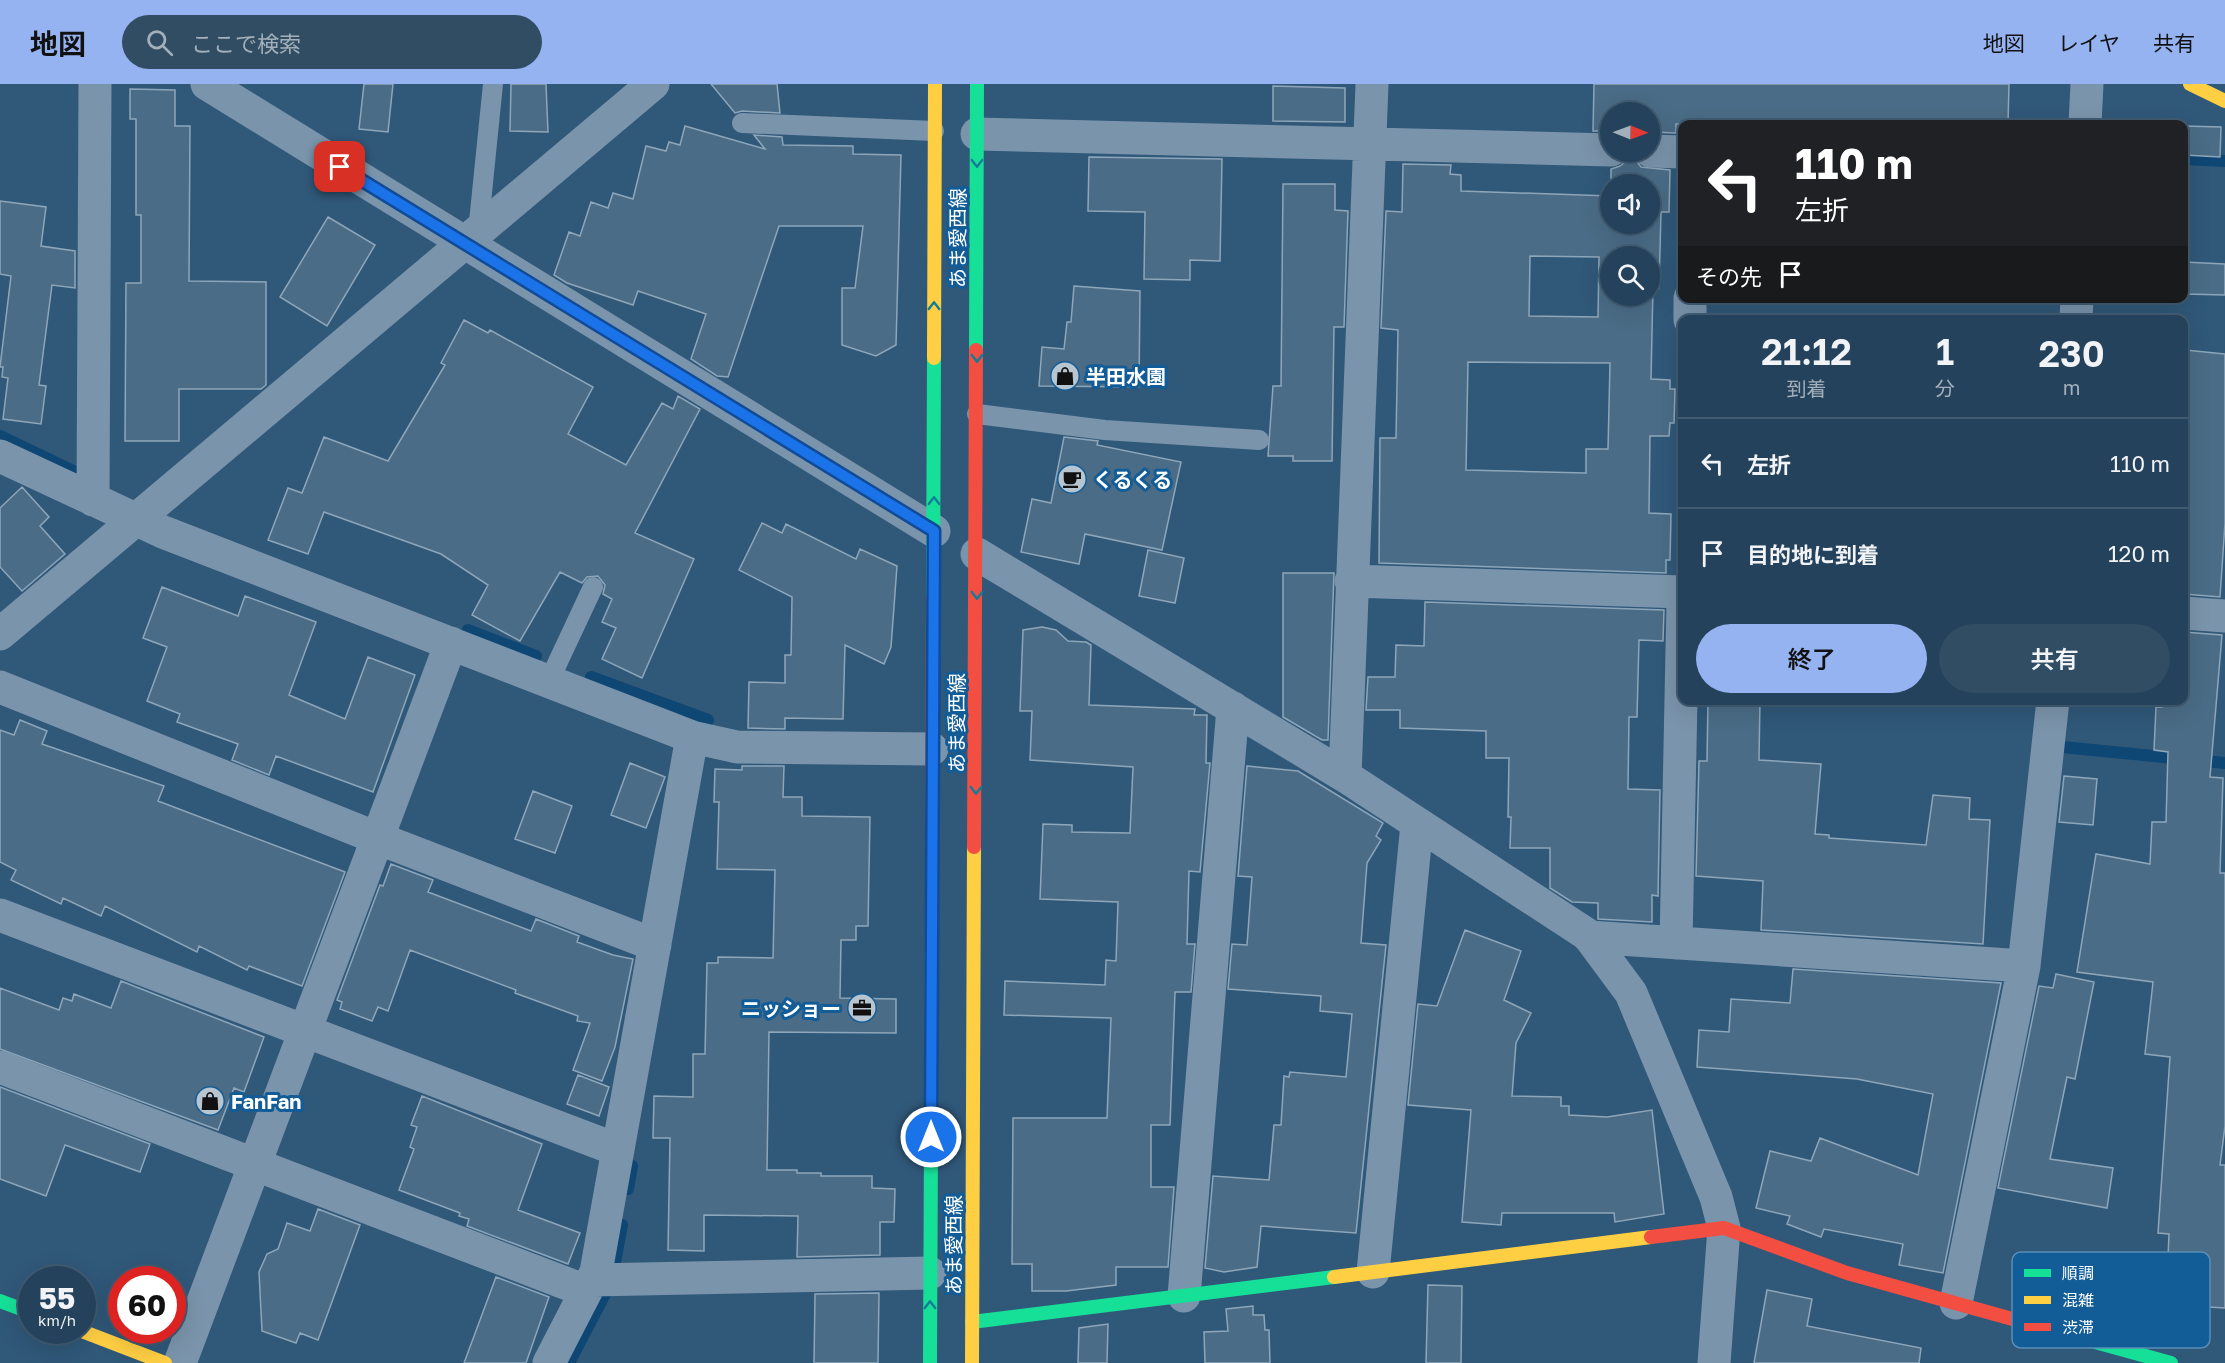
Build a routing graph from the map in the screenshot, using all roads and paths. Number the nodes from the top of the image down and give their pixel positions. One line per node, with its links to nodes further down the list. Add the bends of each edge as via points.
1 (95, 84): 23 (street)
2 (207, 84): 19 (street)
3 (493, 84): 19 (lane)
4 (653, 84): 19 (street)
5 (934, 84): 13 (main road, あま愛西線)
6 (977, 84): 14 (main road, あま愛西線)
7 (1372, 84): 15 (street)
8 (2087, 84): 11 (street)
9 (2190, 84): 10 (main road)
10 (2225, 101)
11 (2085, 120)
12 (742, 123): 13 (lane)
13 (934, 130): 25 (main road, あま愛西線, one-way to 13)
14 (977, 134): 15 (street); 20 (main road, あま愛西線, one-way to 20)
15 (1370, 142): 16 (street); 27 (street)
16 (1600, 150)
17 (1660, 151): 18 (street)
18 (1678, 152)
19 (471, 238): 24 (street); 25 (street)
20 (977, 414): 21 (lane, via 1105,430); 26 (main road, あま愛西線)
21 (1259, 440)
22 (0, 456): 23 (street)
23 (93, 500): 24 (street)
24 (135, 520): 32 (street); 33 (street)
25 (934, 531): 40 (main road, あま愛西線)
26 (977, 554): 38 (street); 62 (main road, あま愛西線, one-way to 62)
27 (1351, 581): 29 (street); 41 (street)
28 (593, 586): 34 (lane)
29 (1678, 592)
30 (2188, 613): 31 (street)
31 (2225, 616)
32 (0, 634)
33 (451, 643): 34 (street); 43 (street)
34 (549, 681): 39 (street)
35 (0, 687): 43 (street)
36 (1681, 705): 46 (street)
37 (2052, 705): 48 (street)
38 (1233, 708): 41 (street); 57 (street)
39 (692, 737): 40 (street, via 737,747); 47 (street)
40 (932, 749): 55 (main road, あま愛西線)
41 (1345, 776): 42 (street)
42 (1417, 824): 45 (street); 54 (street)
43 (377, 838): 47 (street); 49 (street)
44 (0, 915): 49 (street)
45 (1589, 937): 46 (street); 53 (street, via 1631,993 1716,1197)
46 (1676, 943): 48 (street)
47 (655, 945): 51 (street)
48 (2024, 966): 59 (street)
49 (305, 1031): 51 (street); 52 (street)
50 (0, 1067): 52 (street)
51 (618, 1150): 56 (street, via 596,1272)
52 (254, 1164): 56 (street); 66 (street)
53 (1724, 1228): 54 (main road); 59 (main road, via 1847,1273); 70 (street)
54 (1373, 1272): 57 (main road)
55 (930, 1273): 56 (street); 68 (main road, あま愛西線, one-way to 55)
56 (589, 1285): 67 (street)
57 (1184, 1296): 62 (main road)
58 (0, 1301): 60 (main road)
59 (1956, 1303): 61 (main road)
60 (18, 1308)
61 (2012, 1319)
62 (972, 1322): 69 (main road, あま愛西線)
63 (96, 1337): 65 (main road)
64 (2117, 1348): 71 (main road)
65 (165, 1363)
66 (180, 1363)
67 (549, 1363)
68 (930, 1363)
69 (972, 1363)
70 (1714, 1363)
71 (2171, 1363)

